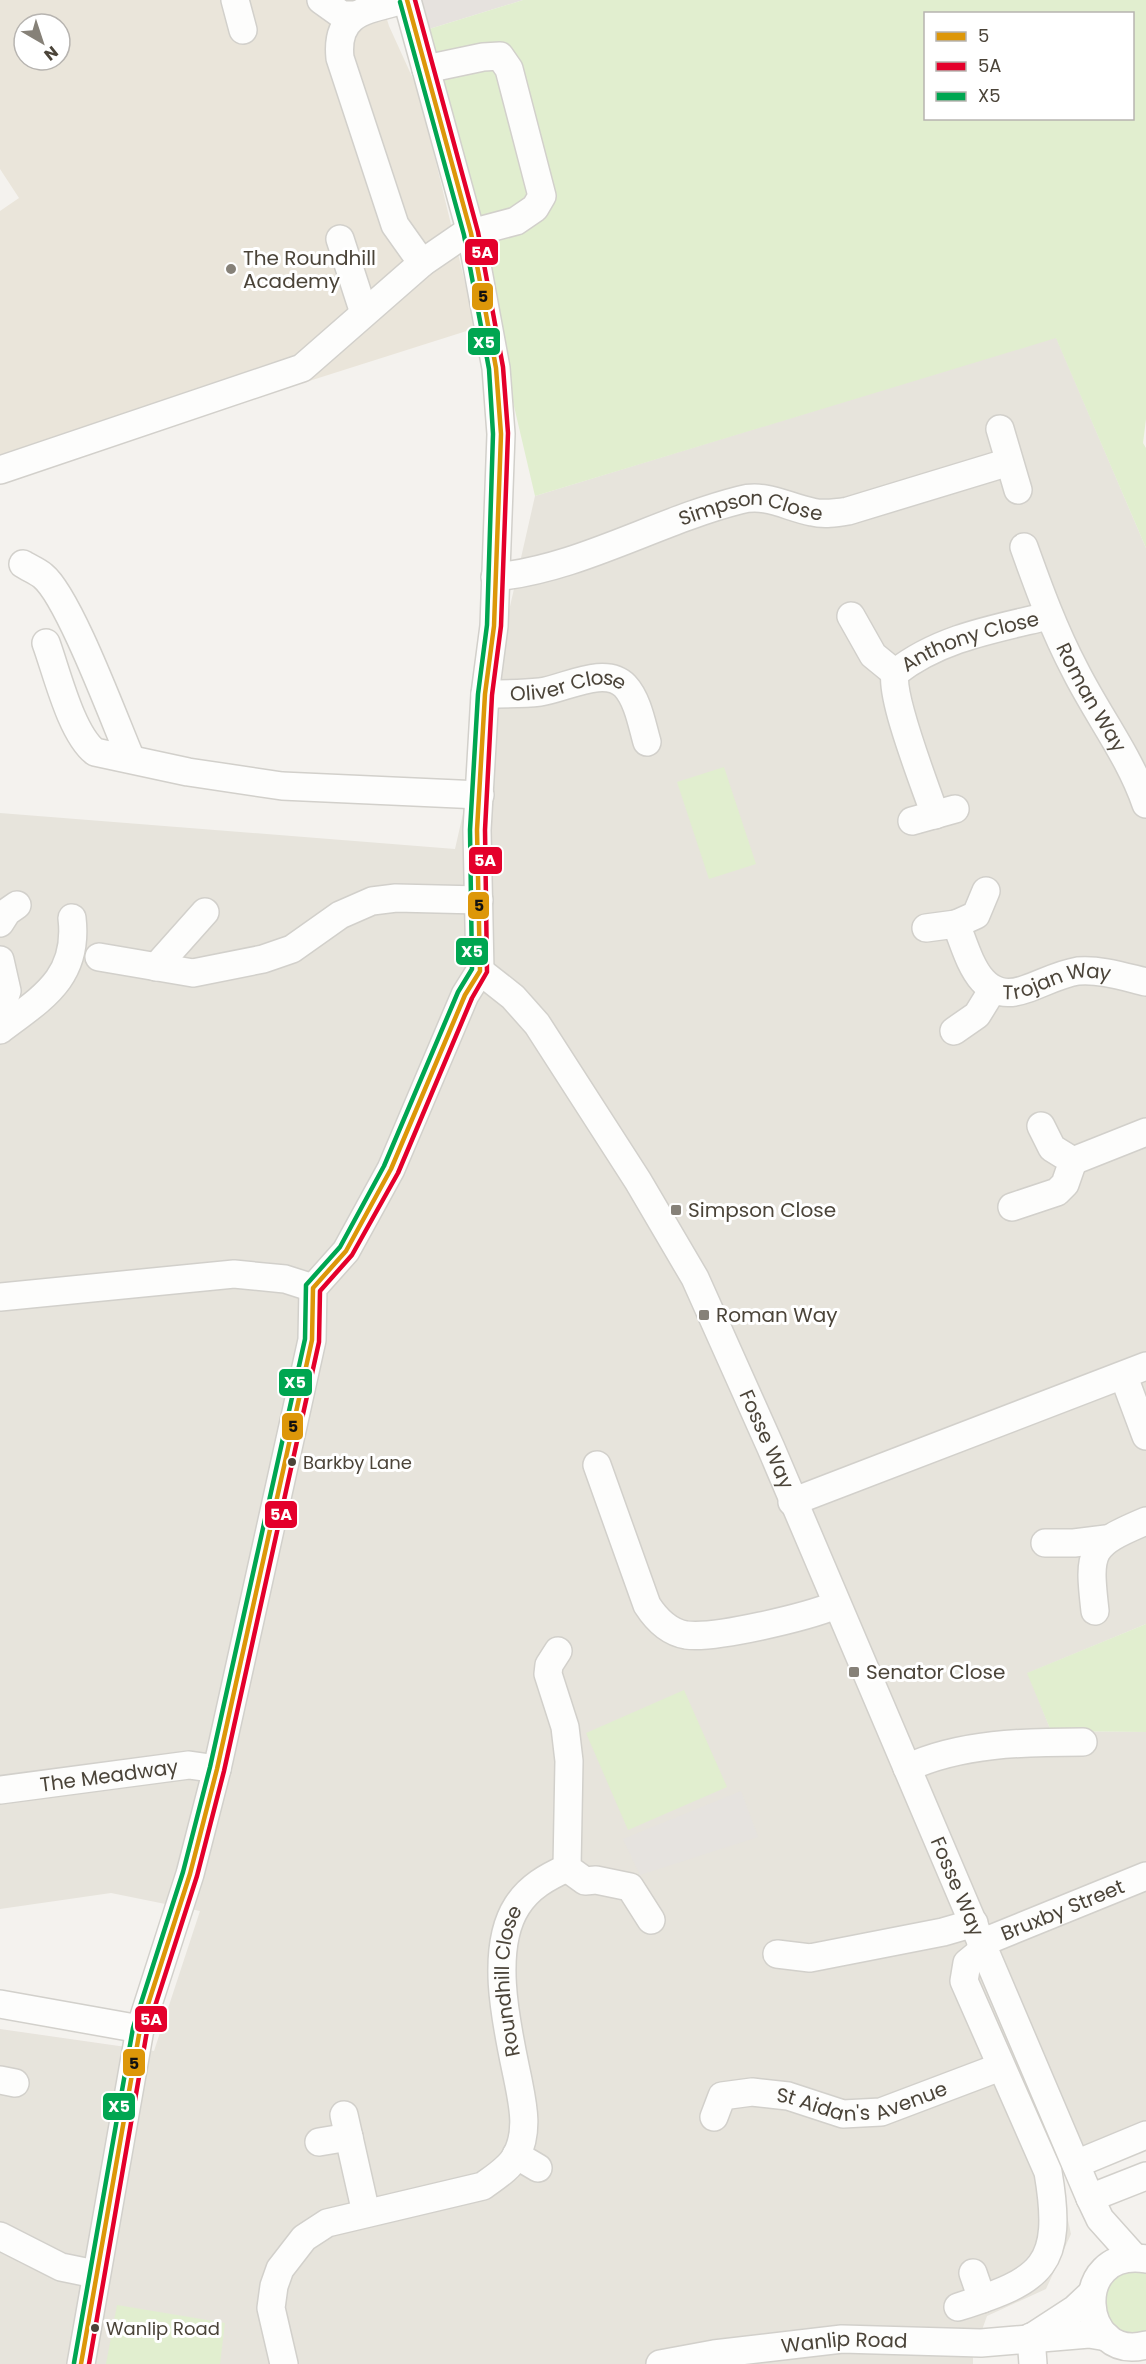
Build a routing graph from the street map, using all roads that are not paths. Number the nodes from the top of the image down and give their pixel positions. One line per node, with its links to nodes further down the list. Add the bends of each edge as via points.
1 (235, 0): 5 (street)
2 (321, 0): 4 (street, via 342,15)
3 (406, 0): 4 (street); 6 (street)
4 (354, 15): 9 (street, via 338,43 340,58 395,225)
5 (243, 30)
6 (426, 69): 7 (street); 7 (street, via 500,56 509,69 540,181 542,196 536,208 516,221)
7 (470, 231): 9 (street); 17 (street, via 496,368 500,423)
8 (340, 239): 10 (street)
9 (422, 263): 10 (street)
10 (364, 314): 13 (street, via 302,368)
11 (1000, 429): 12 (street)
12 (1009, 462): 14 (street); 17 (street, Simpson Close, via 831,514 768,499 742,499 554,567)
13 (0, 470)
14 (1018, 490)
15 (1024, 547): 18 (street, Roman Way)
16 (22, 564): 24 (street, via 44,576 55,591)
17 (495, 577): 22 (street, via 494,626)
18 (1048, 615): 21 (street, Anthony Close, via 933,648); 26 (street, Roman Way, via 1075,672 1134,771)
19 (851, 616): 21 (street, Anthony Close, via 873,654)
20 (46, 643): 24 (street, via 86,745 95,752)
21 (895, 673): 27 (street, Anthony Close, via 898,701)
22 (484, 694): 23 (street, Oliver Close, via 543,692 610,678 624,685 634,700); 25 (street)
23 (647, 742)
24 (130, 759): 25 (street, via 282,786)
25 (480, 795): 28 (street)
26 (1146, 804)
27 (934, 815)
28 (479, 900): 34 (street, via 372,901 340,915 292,949 263,959 193,973); 35 (street)
29 (204, 912): 34 (street)
30 (72, 918): 39 (street, via 74,948 52,990)
31 (926, 928): 37 (street, Trojan Way, via 973,910 976,973)
32 (99, 957): 34 (street)
33 (0, 960): 38 (street, via 7,991)
34 (156, 967)
35 (480, 971): 43 (street, via 465,995 392,1168 346,1251); 48 (street, Fosse Way, via 513,996 537,1024 644,1191 695,1278)
36 (1146, 982): 37 (street, Trojan Way, via 1078,971 1022,991)
37 (993, 989): 40 (street, via 978,1015)
38 (0, 1013)
39 (0, 1030)
40 (954, 1031)
41 (1146, 1132): 42 (street, via 1058,1154 1057,1192)
42 (1012, 1207)
43 (313, 1288): 44 (street, via 285,1279 234,1274); 57 (street, via 312,1340)
44 (0, 1297)
45 (1135, 1372): 46 (street); 48 (street)
46 (1146, 1435)
47 (597, 1465): 52 (street, via 647,1605 668,1628 707,1636 817,1613)
48 (792, 1502): 52 (street, Fosse Way)
49 (1146, 1521): 50 (street)
50 (1111, 1537): 51 (street, via 1074,1544); 53 (street, via 1095,1553 1091,1564)
51 (1045, 1543)
52 (836, 1605): 56 (street, Fosse Way)
53 (1095, 1611)
54 (558, 1651): 59 (street, via 548,1674 565,1727)
55 (1083, 1742): 56 (street, via 986,1747 929,1757)
56 (907, 1768): 62 (street, Fosse Way)
57 (217, 1769): 58 (street, The Meadway, via 189,1765); 65 (street, via 190,1874)
58 (0, 1790)
59 (572, 1864): 61 (street, via 596,1880 630,1887); 73 (street, Roundhill Close, via 541,1880 516,1906 501,1972 527,2162 502,2172 483,2186)
60 (1146, 1876): 62 (street, Bruxby Street)
61 (651, 1920)
62 (980, 1938): 63 (street, Bruxby Street, via 943,1932 810,1958); 66 (street, Fosse Way, via 967,1963 964,1981); 70 (street, Fosse Way)
63 (777, 1954)
64 (0, 2004): 65 (street)
65 (140, 2029): 77 (street)
66 (1000, 2067): 67 (street, St Aidan's Avenue, via 881,2112 843,2114 788,2096 752,2092); 76 (street, Fosse Way, via 1048,2172 1052,2200 1049,2254 1039,2269 1013,2288 970,2303)
67 (715, 2098)
68 (1146, 2135): 70 (street)
69 (319, 2142): 73 (street, via 346,2126)
70 (1076, 2164): 72 (street, Fosse Way)
71 (1146, 2176): 72 (street)
72 (1095, 2208): 75 (street, Fosse Way); 78 (street, Fosse Way)
73 (366, 2213): 82 (street, Roundhill Close, via 327,2223 304,2238 280,2269 271,2308)
74 (0, 2236): 77 (street, via 62,2267)
75 (1140, 2258): 78 (street, Wanlip Road, via 1122,2259)
76 (973, 2273)
77 (95, 2274): 81 (street)
78 (1096, 2283): 79 (street, Wanlip Road, via 1075,2309); 80 (street, Fosse Way, via 1093,2318)
79 (1031, 2337): 80 (street, Wanlip Road, via 1089,2334); 83 (street, Wanlip Road, via 981,2343 842,2339); 84 (street)
80 (1128, 2351)
81 (81, 2364)
82 (284, 2364)
83 (660, 2364)
84 (1033, 2364)

